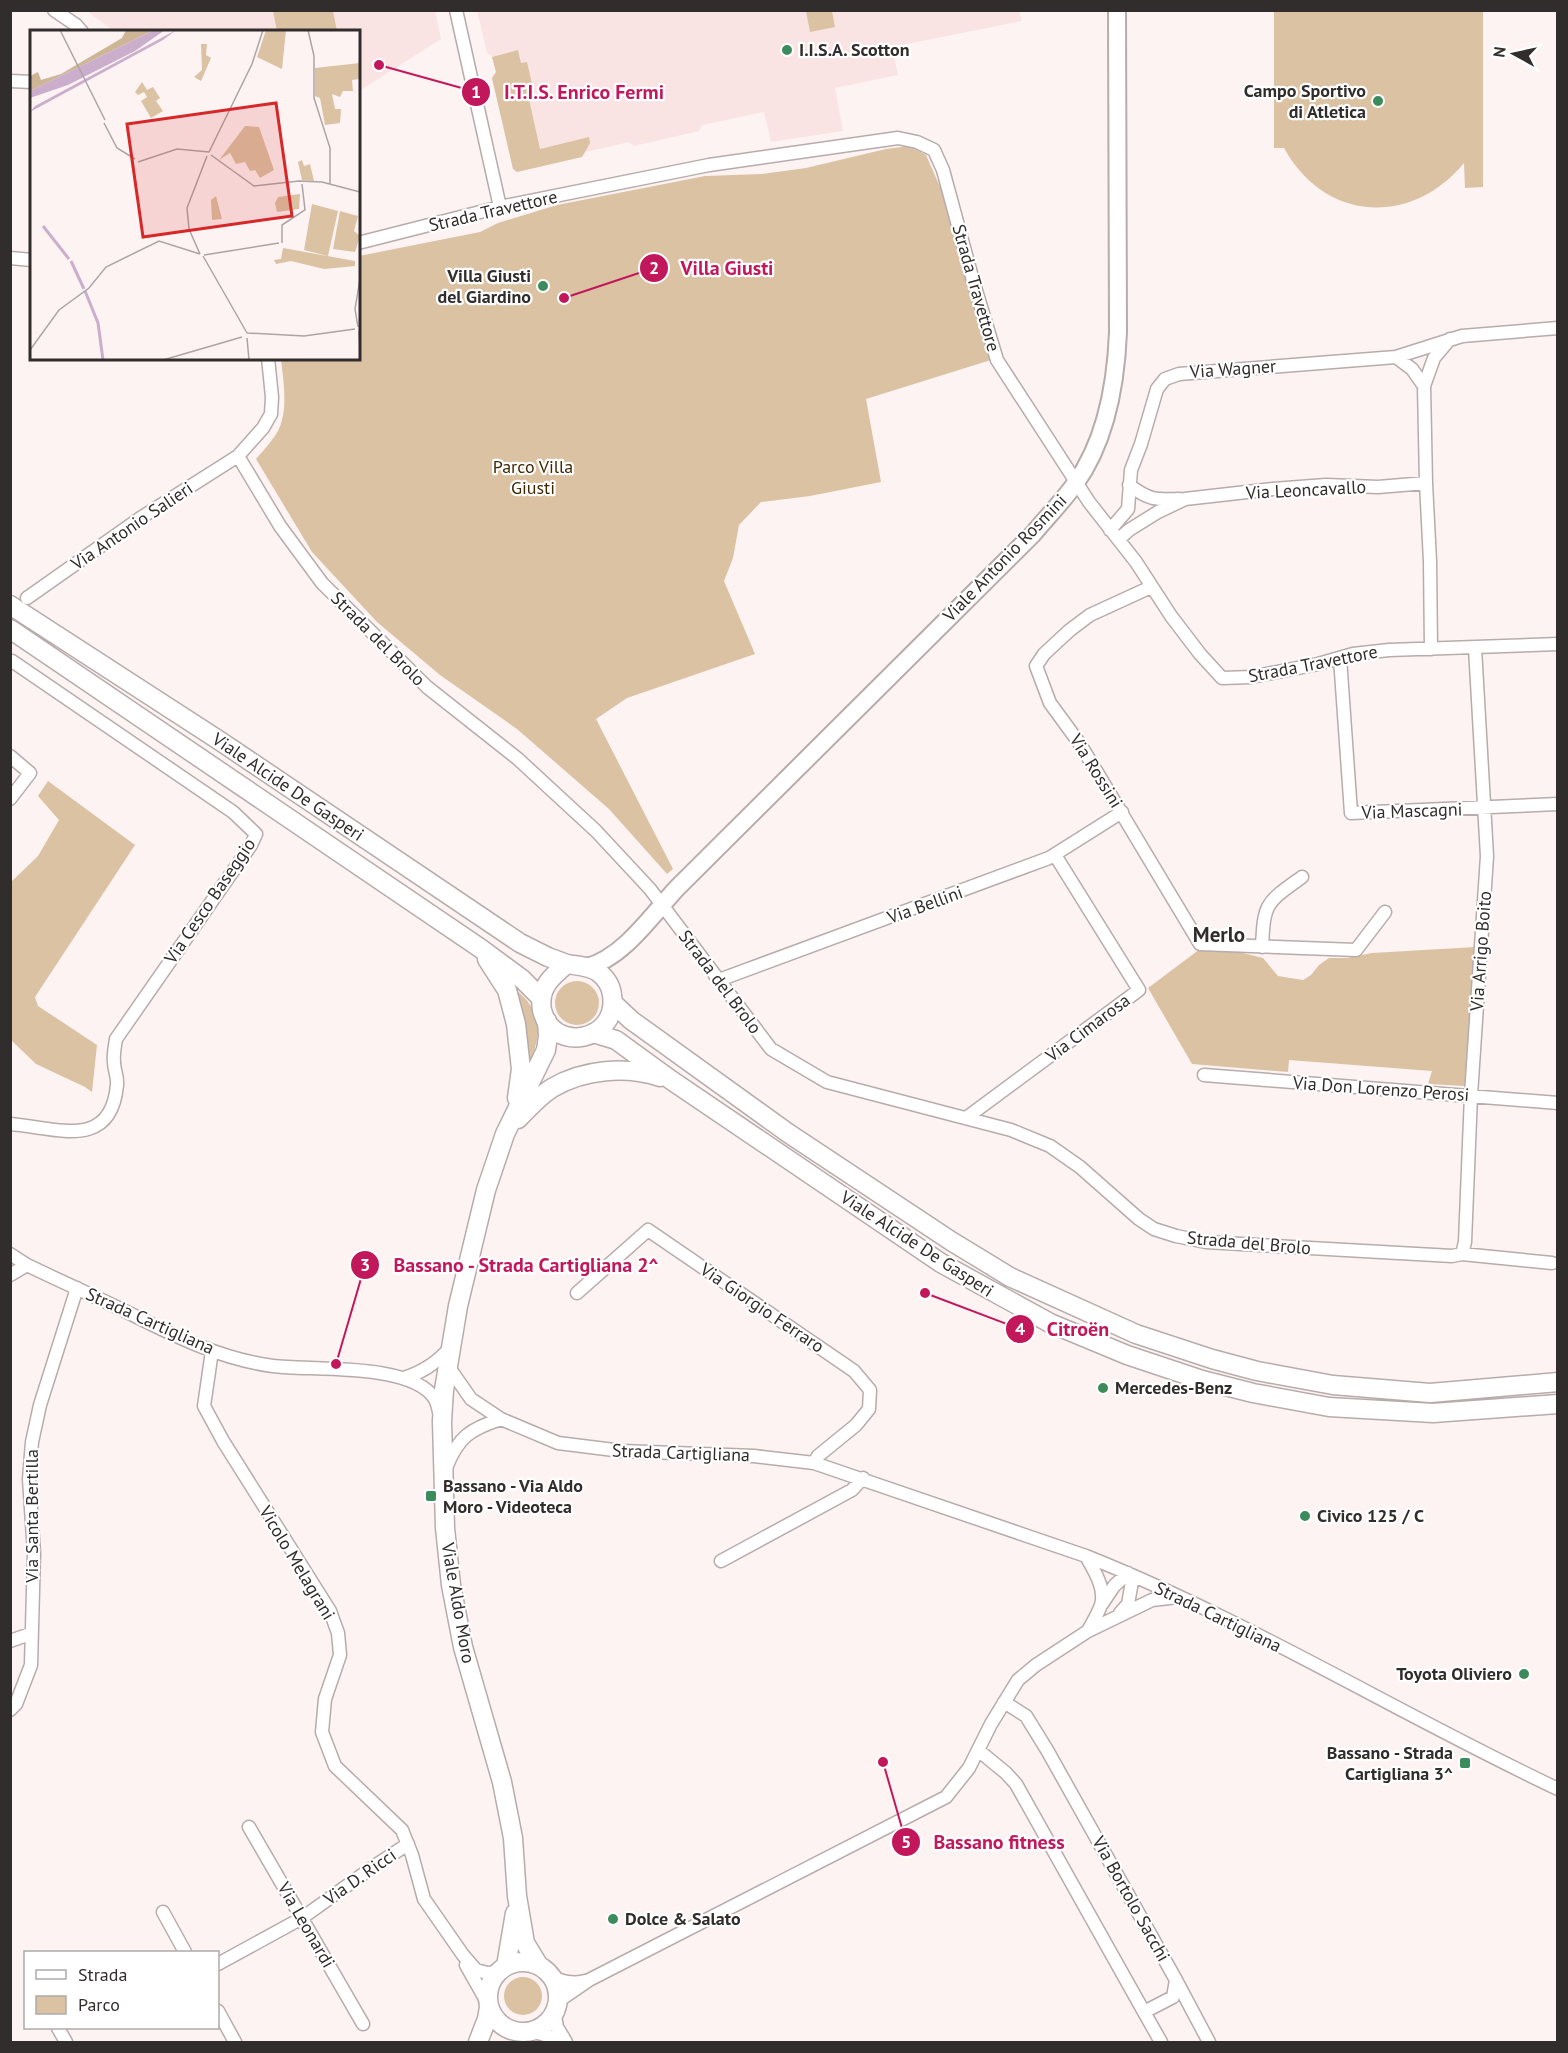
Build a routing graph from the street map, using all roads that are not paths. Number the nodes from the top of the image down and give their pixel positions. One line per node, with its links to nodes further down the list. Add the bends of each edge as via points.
1 (54, 10): 4 (street)
2 (456, 10): 7 (street)
3 (1117, 10): 19 (street, Viale Antonio Rosmini, via 1116,370 1102,429)
4 (80, 30)
5 (10, 81): 6 (street)
6 (30, 82)
7 (500, 207): 8 (street, Strada Travettore); 19 (street, Strada Travettore, via 709,165 898,138 934,150 997,360)
8 (360, 242)
9 (10, 258): 10 (street)
10 (30, 261)
11 (10, 263): 12 (street)
12 (30, 266)
13 (1557, 328): 14 (street, Via Wagner)
14 (1450, 339): 15 (street, Via Wagner); 17 (street, via 1434,358)
15 (1396, 357): 17 (street, via 1412,369); 21 (street, Via Wagner, via 1179,374 1165,379 1157,389)
16 (268, 360): 18 (street, via 270,414)
17 (1424, 386): 20 (street)
18 (238, 456): 26 (street, Via Antonio Salieri); 40 (street, Strada del Brolo, via 280,526 322,583 427,687 518,759 581,816)
19 (1076, 483): 23 (street, Strada Travettore); 40 (street, Viale Antonio Rosmini, via 1033,534)
20 (1426, 483): 22 (street, Via Leoncavallo, via 1378,487 1326,485); 30 (street)
21 (1129, 485): 22 (street, Via Leoncavallo, via 1146,497); 23 (street, Via Wagner, via 1128,509)
22 (1185, 499): 24 (street, Via Leoncavallo)
23 (1110, 530): 24 (street, Strada Travettore)
24 (1119, 539): 25 (street, Strada Travettore)
25 (1151, 587): 31 (street, Strada Travettore, via 1222,678 1251,677); 37 (street, Via Rossini, via 1090,615 1044,654 1036,666 1050,703)
26 (19, 602): 45 (main road, Viale Alcide De Gasperi, via 520,943)
27 (10, 629): 43 (main road, Viale Alcide De Gasperi)
28 (1557, 644): 29 (street, Strada Travettore)
29 (1475, 648): 30 (street, Strada Travettore); 36 (street, Via Arrigo Boito)
30 (1431, 649): 31 (street, Strada Travettore, via 1389,650)
31 (1340, 658): 36 (street, Via Mascagni, via 1351,813)
32 (10, 663): 60 (street, Via Cesco Baseggio, via 233,812 256,834 116,1039 113,1060 118,1083 107,1117 90,1129 68,1132)
33 (10, 756): 34 (street, via 30,773)
34 (10, 798)
35 (1557, 804): 36 (street, Via Mascagni)
36 (1485, 809): 55 (street, Via Arrigo Boito, via 1487,856)
37 (1122, 812): 38 (street, Via Bellini); 42 (street, Via Rossini, via 1200,944)
38 (1055, 855): 47 (street, Via Bellini); 59 (street, Via Cimarosa, via 1139,990)
39 (1302, 877): 42 (street, via 1271,899 1263,916)
40 (662, 905): 44 (street, Viale Antonio Rosmini); 47 (street, Strada del Brolo)
41 (1385, 912): 42 (street, Via Rossini, via 1356,950)
42 (1262, 947)
43 (480, 948): 49 (main road, Viale Alcide De Gasperi); 57 (main road, via 507,990 516,1024 521,1069)
44 (622, 948): 46 (street, Viale Antonio Rosmini); 48 (street, Viale Antonio Rosmini, via 613,975)
45 (567, 964): 46 (main road, Viale Alcide De Gasperi); 49 (main road, via 548,980)
46 (587, 967): 48 (main road, Viale Alcide De Gasperi, via 606,980)
47 (720, 980): 59 (street, Strada del Brolo, via 771,1049 799,1067 827,1082)
48 (612, 997): 51 (main road, via 607,1023); 73 (main road, Viale Alcide De Gasperi, via 631,1020 788,1133 951,1241 1010,1277 1136,1334 1257,1371 1333,1385 1430,1393)
49 (541, 998): 50 (main road)
50 (547, 1021): 51 (main road, Viale Alcide De Gasperi, via 559,1033); 52 (main road, Viale Aldo Moro, via 546,1050)
51 (586, 1036): 52 (main road, Viale Aldo Moro, via 551,1055); 54 (main road, Viale Alcide De Gasperi, via 616,1040)
52 (538, 1068): 57 (main road, Viale Aldo Moro)
53 (1204, 1075): 55 (street, Via Don Lorenzo Perosi)
54 (671, 1080): 61 (main road, via 632,1071 599,1071 571,1079 534,1102); 74 (main road, Viale Alcide De Gasperi, via 941,1263 1050,1323 1127,1355 1243,1391 1329,1407 1433,1413)
55 (1471, 1095): 56 (street, Via Don Lorenzo Perosi); 63 (street, Via Arrigo Boito)
56 (1557, 1103)
57 (514, 1114): 61 (main road, Viale Aldo Moro)
58 (10, 1118): 60 (street)
59 (966, 1118): 63 (street, Strada del Brolo, via 1050,1146 1154,1229 1194,1240 1441,1256)
60 (16, 1124)
61 (505, 1134): 69 (main road, Viale Aldo Moro, via 472,1242)
62 (10, 1254): 65 (street, Strada Cartigliana)
63 (1462, 1254): 64 (street, Strada del Brolo)
64 (1552, 1263)
65 (27, 1265): 66 (street); 67 (street, Strada Cartigliana)
66 (10, 1275)
67 (77, 1288): 70 (street, Strada Cartigliana); 87 (street, Via Santa Bertilla, via 32,1442 29,1479 34,1553)
68 (577, 1293): 77 (street, Via Giorgio Ferraro, via 648,1230 854,1371 870,1389 869,1409)
69 (450, 1347): 71 (main road, Viale Aldo Moro); 72 (street, via 433,1365)
70 (212, 1351): 72 (street, Strada Cartigliana, via 272,1366 354,1370); 94 (street, Vicolo Melagrani, via 204,1406 330,1611 338,1633 340,1655 325,1699 322,1732 335,1766 402,1830)
71 (448, 1366): 75 (street, Strada Cartigliana, via 471,1399); 76 (main road, Viale Aldo Moro)
72 (404, 1378): 76 (street, Strada Cartigliana, via 430,1393)
73 (1557, 1382)
74 (1557, 1404)
75 (501, 1419): 77 (street, Strada Cartigliana, via 558,1443 589,1449 754,1456); 78 (street, via 480,1425 460,1441)
76 (442, 1421): 78 (main road, Viale Aldo Moro)
77 (814, 1463): 79 (street, Strada Cartigliana)
78 (444, 1474): 95 (main road, Viale Aldo Moro, via 451,1585 463,1647 502,1782 513,1838)
79 (863, 1478): 80 (street, Strada Cartigliana); 81 (street, via 852,1490)
80 (1086, 1556): 82 (street, Strada Cartigliana); 84 (street, via 1097,1576)
81 (721, 1561)
82 (1131, 1575): 83 (street, Strada Cartigliana); 84 (street, via 1106,1595); 85 (street, via 1128,1604)
83 (1178, 1597): 85 (street, via 1152,1600); 92 (street, Strada Cartigliana)
84 (1101, 1606): 86 (street)
85 (1117, 1616): 86 (street)
86 (1088, 1631): 89 (street, via 1018,1680)
87 (30, 1634): 88 (street); 90 (street, Via Santa Bertilla, via 31,1665)
88 (10, 1641)
89 (1004, 1702): 91 (street); 104 (street, Via Bortolo Sacchi, via 1026,1716)
90 (10, 1710)
91 (978, 1750): 103 (street, via 946,1797); 107 (street, via 1016,1784)
92 (1557, 1789)
93 (249, 1827): 97 (street, Via Leonardi)
94 (408, 1844): 97 (street, Via D. Ricci); 99 (street, Vicolo Melagrani, via 424,1899)
95 (518, 1896): 101 (main road, Viale Aldo Moro); 102 (main road, Viale Aldo Moro, via 525,1943)
96 (163, 1912): 98 (street)
97 (302, 1918): 100 (street, Via D. Ricci); 109 (street, Via Leonardi)
98 (184, 1951)
99 (463, 1955): 101 (street, Vicolo Melagrani, via 476,1970 487,1973); 105 (street, Vicolo Melagrani)
100 (219, 1963)
101 (502, 1969): 102 (main road, via 517,1962 529,1962); 105 (main road, Viale Aldo Moro, via 491,1981)
102 (546, 1972): 103 (street, via 564,1982); 106 (main road, Viale Aldo Moro, via 558,1993)
103 (589, 1980): 106 (street)
104 (1176, 1980): 107 (street, Via Bortolo Sacchi, via 1173,1997); 119 (street, Via Bortolo Sacchi)
105 (488, 2004): 111 (main road, via 498,2022); 114 (main road, Viale Aldo Moro)
106 (556, 2007): 111 (main road, via 545,2024); 117 (street, via 557,2027)
107 (1144, 2012): 118 (street)
108 (219, 2014): 113 (street)
109 (363, 2024)
110 (59, 2029): 112 (street)
111 (527, 2032): 115 (main road); 116 (street)
112 (66, 2043)
113 (235, 2043)
114 (478, 2043)
115 (500, 2043)
116 (560, 2043)
117 (566, 2043)
118 (1161, 2043)
119 (1209, 2043)

